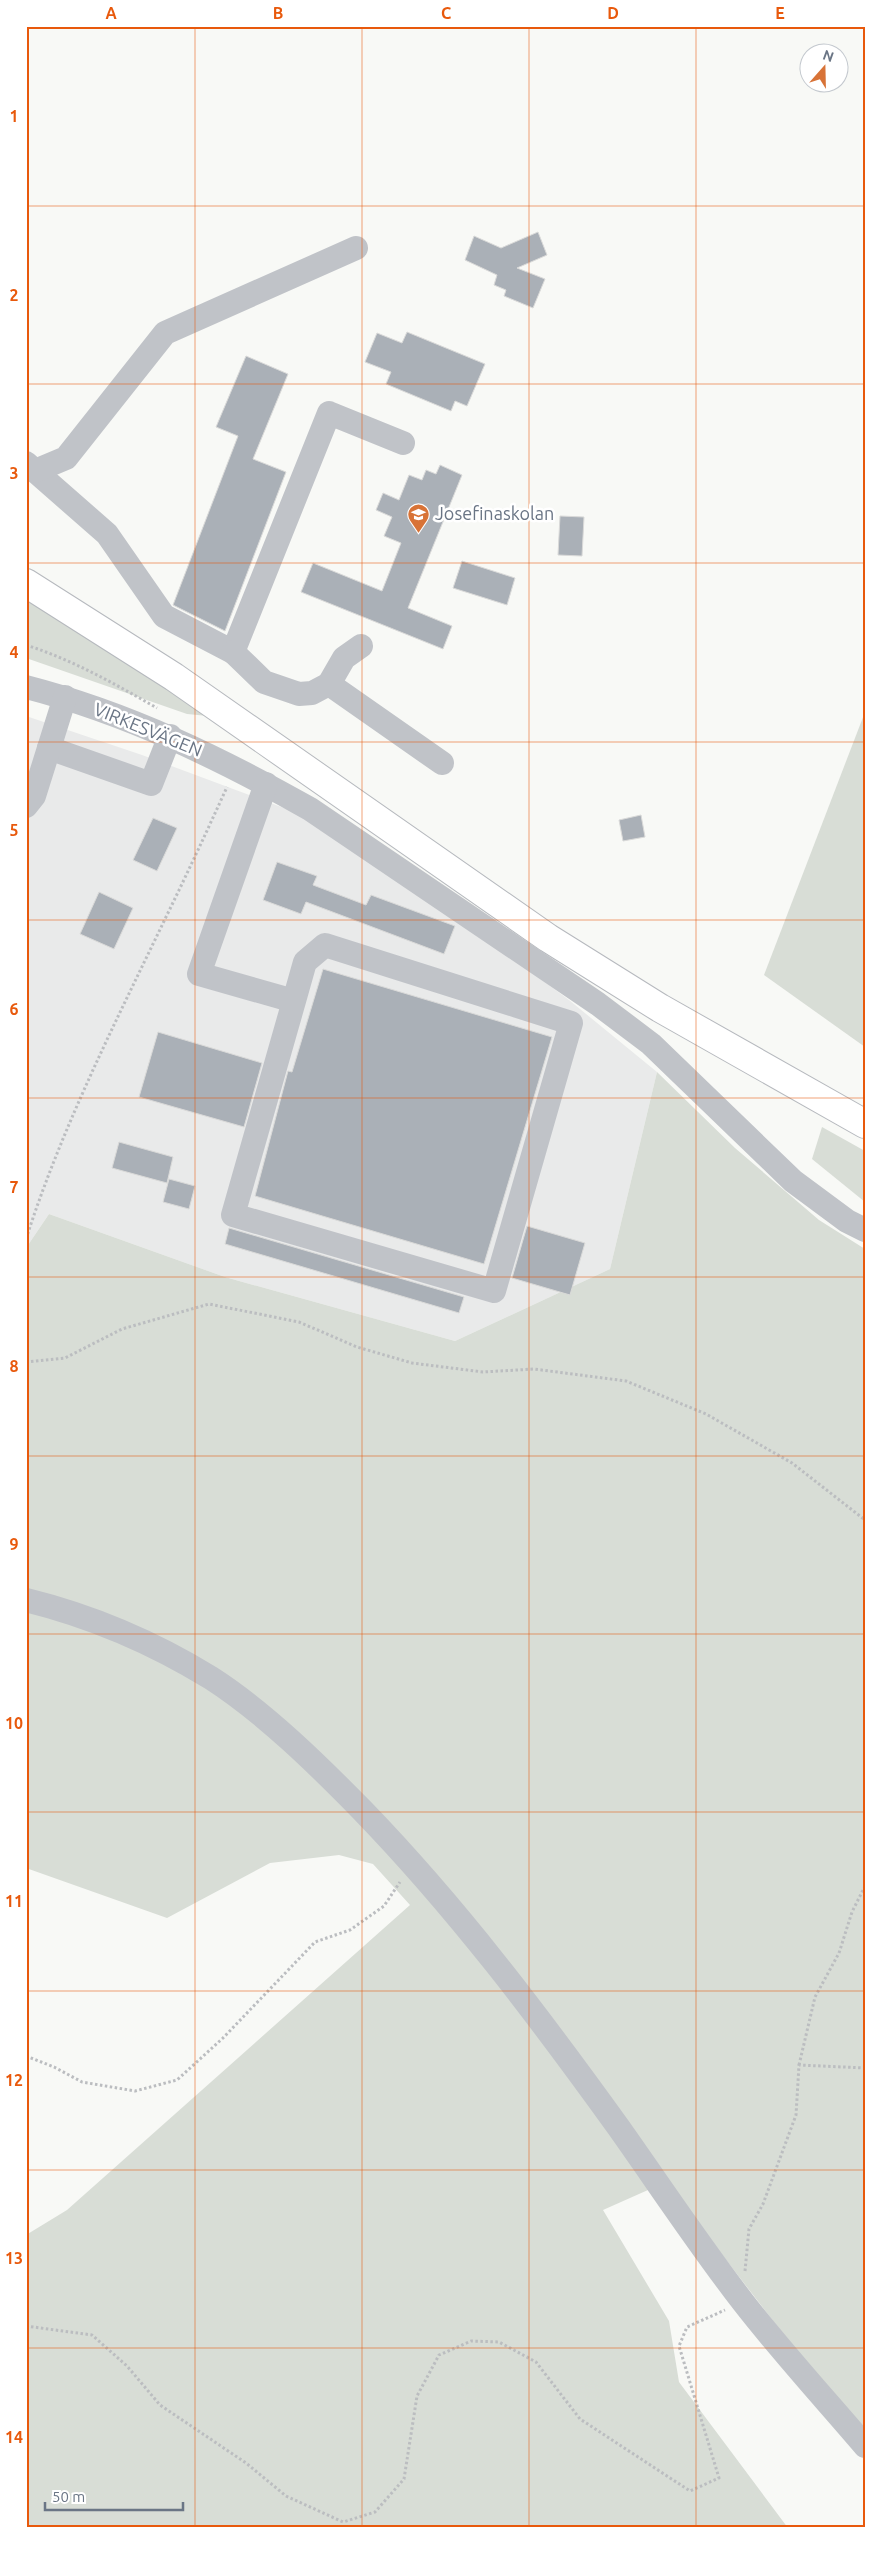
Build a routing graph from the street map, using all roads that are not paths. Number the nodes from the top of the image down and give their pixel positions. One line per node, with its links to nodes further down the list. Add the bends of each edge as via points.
1 (356, 248): 3 (street, via 165,332 66,458)
2 (403, 443): 6 (street, via 328,413)
3 (31, 467): 6 (street, via 107,534 164,616)
4 (26, 583): 16 (main road, via 174,677 548,938 660,1008)
5 (361, 646): 7 (street, via 344,658)
6 (233, 652): 7 (street, via 264,682 299,694 312,693)
7 (329, 684): 12 (street)
8 (26, 687): 9 (street, VIRKESVÄGEN)
9 (65, 697): 10 (street, VIRKESVÄGEN); 11 (street)
10 (170, 736): 11 (street, via 151,784); 13 (street, VIRKESVÄGEN)
11 (50, 748): 14 (street, via 34,796)
12 (442, 763)
13 (266, 784): 15 (street, via 199,974); 17 (street, VIRKESVÄGEN, via 310,809 598,1004 651,1044 793,1181 847,1221)
14 (26, 806)
15 (294, 1001): 15 (street, via 233,1215 494,1292 571,1022 325,945 305,962)
16 (865, 1124)
17 (865, 1230)
18 (26, 1600): 19 (street, via 56,1607 136,1638 212,1679 274,1727 335,1782 413,1863 508,1979 743,2302)
19 (865, 2446)

